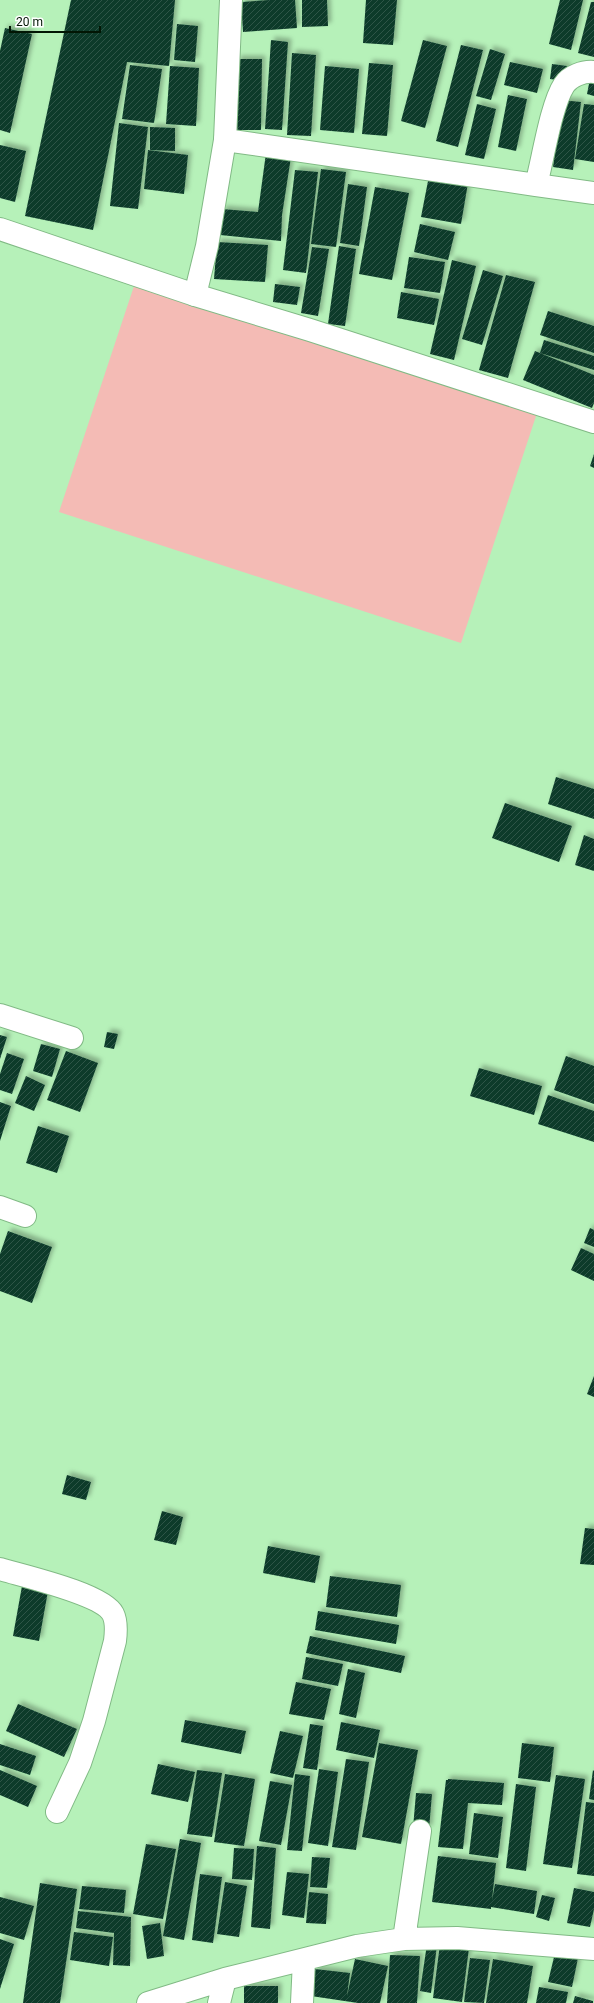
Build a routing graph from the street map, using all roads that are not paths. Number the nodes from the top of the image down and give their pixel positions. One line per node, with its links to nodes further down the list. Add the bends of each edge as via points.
1 (231, 0): 3 (street)
2 (594, 72): 4 (street, via 577,74 565,84 556,102)
3 (225, 140): 4 (street); 7 (street, via 207,246)
4 (536, 185): 5 (street)
5 (594, 193)
6 (0, 229): 7 (street)
7 (195, 295): 8 (street)
8 (594, 422)
9 (0, 1015): 10 (street)
10 (72, 1038)
11 (0, 1207): 12 (street)
12 (25, 1216)
13 (0, 1569): 14 (street, via 87,1596 104,1604 113,1614 115,1641 94,1721 80,1763)
14 (57, 1812)
15 (420, 1831): 16 (street)
16 (404, 1939): 17 (street, via 457,1938); 18 (street, via 357,1946)
17 (594, 1950)
18 (304, 1960): 19 (street); 22 (street)
19 (225, 1978): 20 (street); 21 (street)
20 (148, 2003)
21 (219, 2003)
22 (302, 2003)

